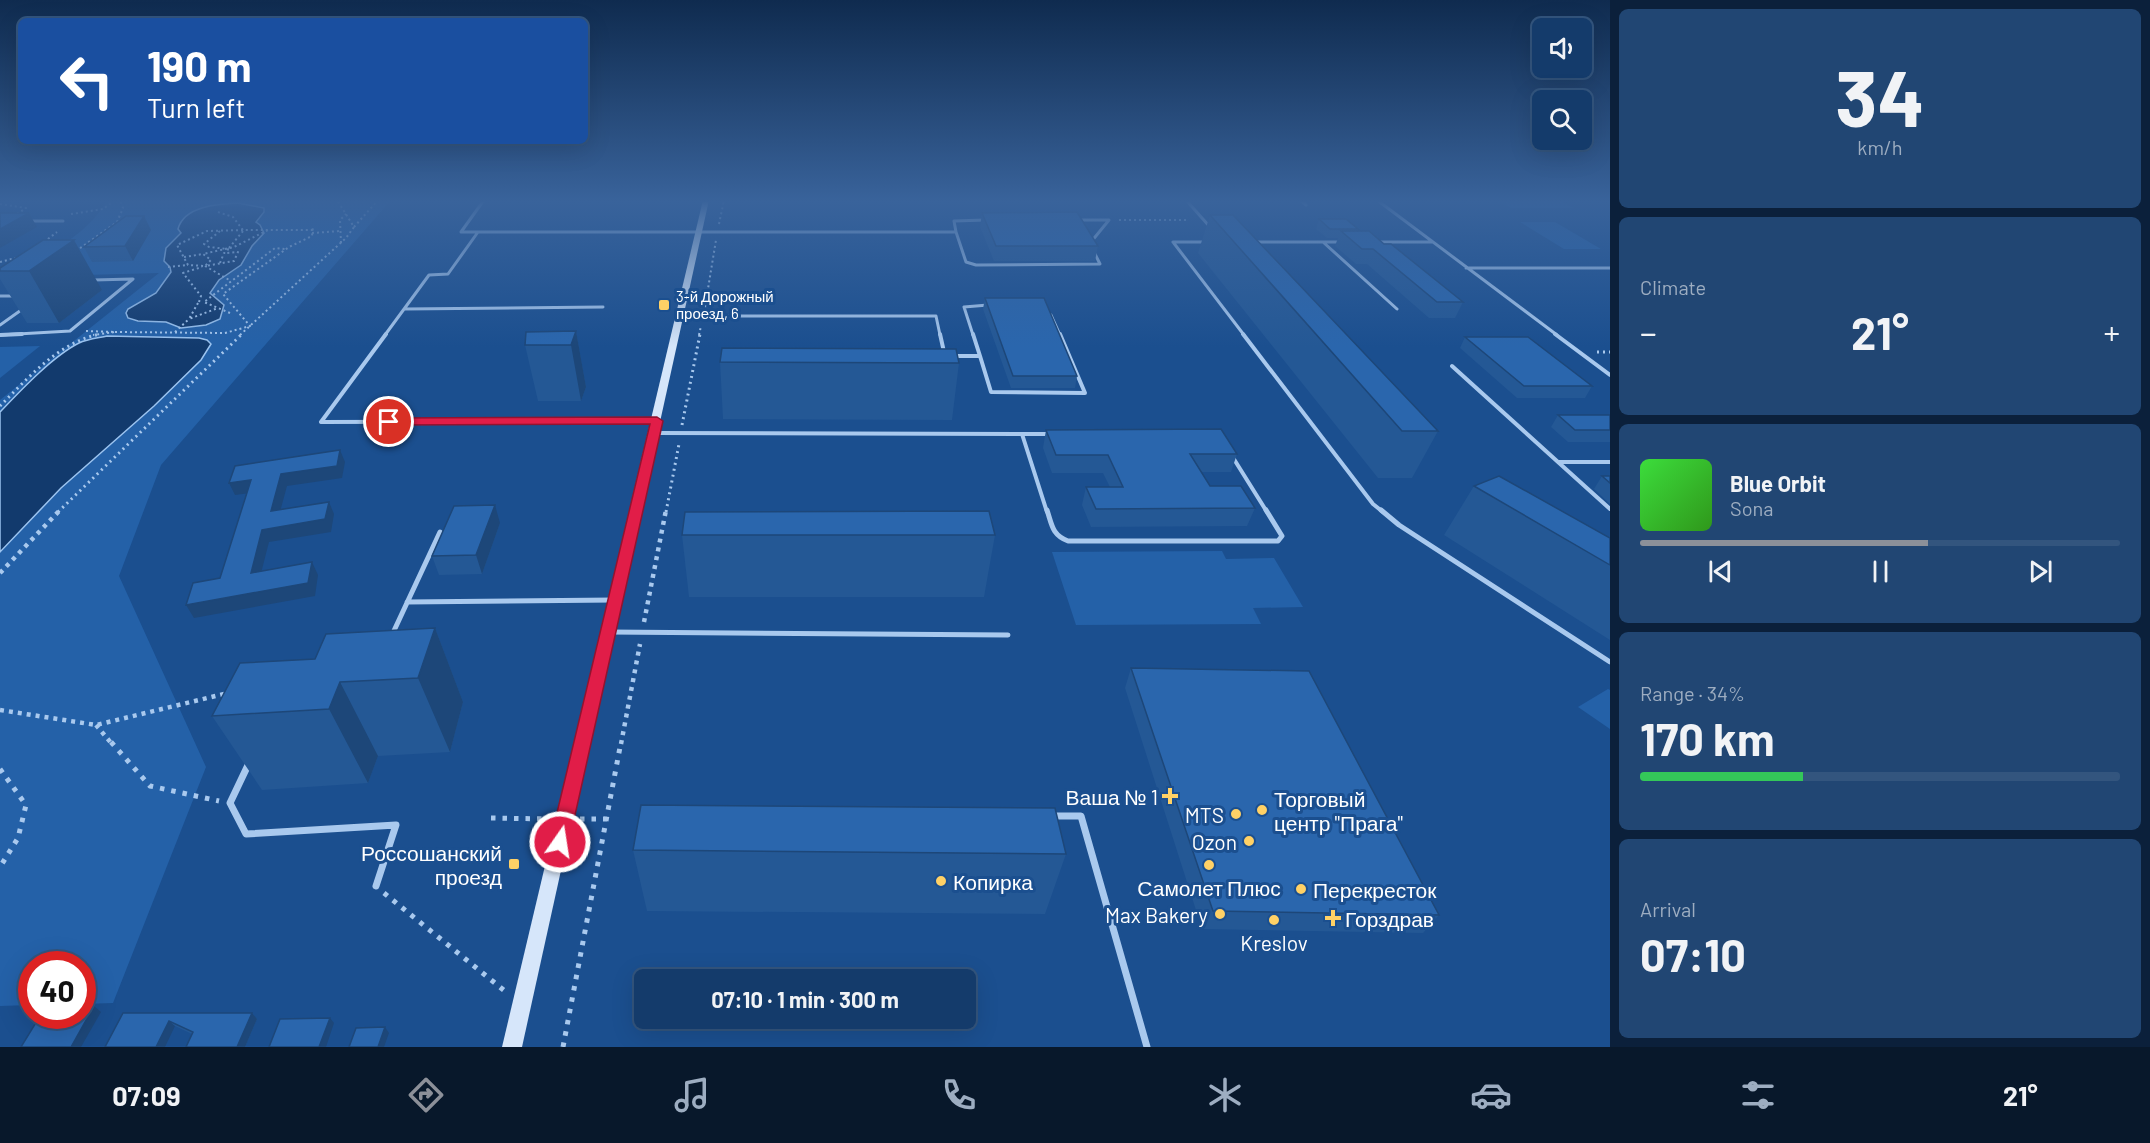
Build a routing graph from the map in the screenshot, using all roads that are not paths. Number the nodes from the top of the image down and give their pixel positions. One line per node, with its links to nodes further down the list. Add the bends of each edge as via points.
1 (466, 249): 17 (lane, via 448,274 429,275)
2 (695, 249): 19 (street)
3 (962, 249): 4 (lane, via 966,261 972,264 1098,265 1101,263)
4 (1093, 249)
5 (1178, 249): 38 (lane, via 1373,504 1399,525)
6 (1331, 249): 18 (lane)
7 (1442, 249): 8 (lane)
8 (1466, 268): 9 (lane); 24 (lane)
9 (1610, 268)
10 (92, 280): 21 (lane, via 133,279 70,331)
11 (0, 296): 12 (lane)
12 (23, 296)
13 (999, 305): 22 (lane, via 964,306)
14 (25, 307): 20 (lane)
15 (603, 308): 17 (lane)
16 (1047, 308): 22 (lane, via 1087,392 991,392)
17 (404, 309): 25 (lane, via 321,422)
18 (1397, 309)
19 (680, 316): 22 (lane, via 936,316 945,356); 25 (street)
20 (0, 325)
21 (0, 335)
22 (980, 356)
23 (1452, 366): 29 (lane)
24 (1610, 375)
25 (655, 427): 26 (lane, via 681,433); 33 (street)
26 (1022, 434): 27 (lane); 28 (lane, via 1054,533 1063,540 1278,541 1282,536)
27 (1058, 434)
28 (1227, 447)
29 (1558, 462): 30 (lane); 31 (lane)
30 (1610, 462)
31 (1610, 509)
32 (440, 532): 34 (lane)
33 (616, 600): 34 (lane); 35 (street)
34 (407, 602): 37 (lane)
35 (609, 632): 36 (lane); 42 (street)
36 (1008, 635)
37 (389, 643)
38 (1610, 662)
39 (250, 760): 41 (lane, via 230,803 246,834 396,825)
40 (1046, 816): 43 (lane, via 1081,816)
41 (376, 886)
42 (512, 1047)
43 (1147, 1047)

